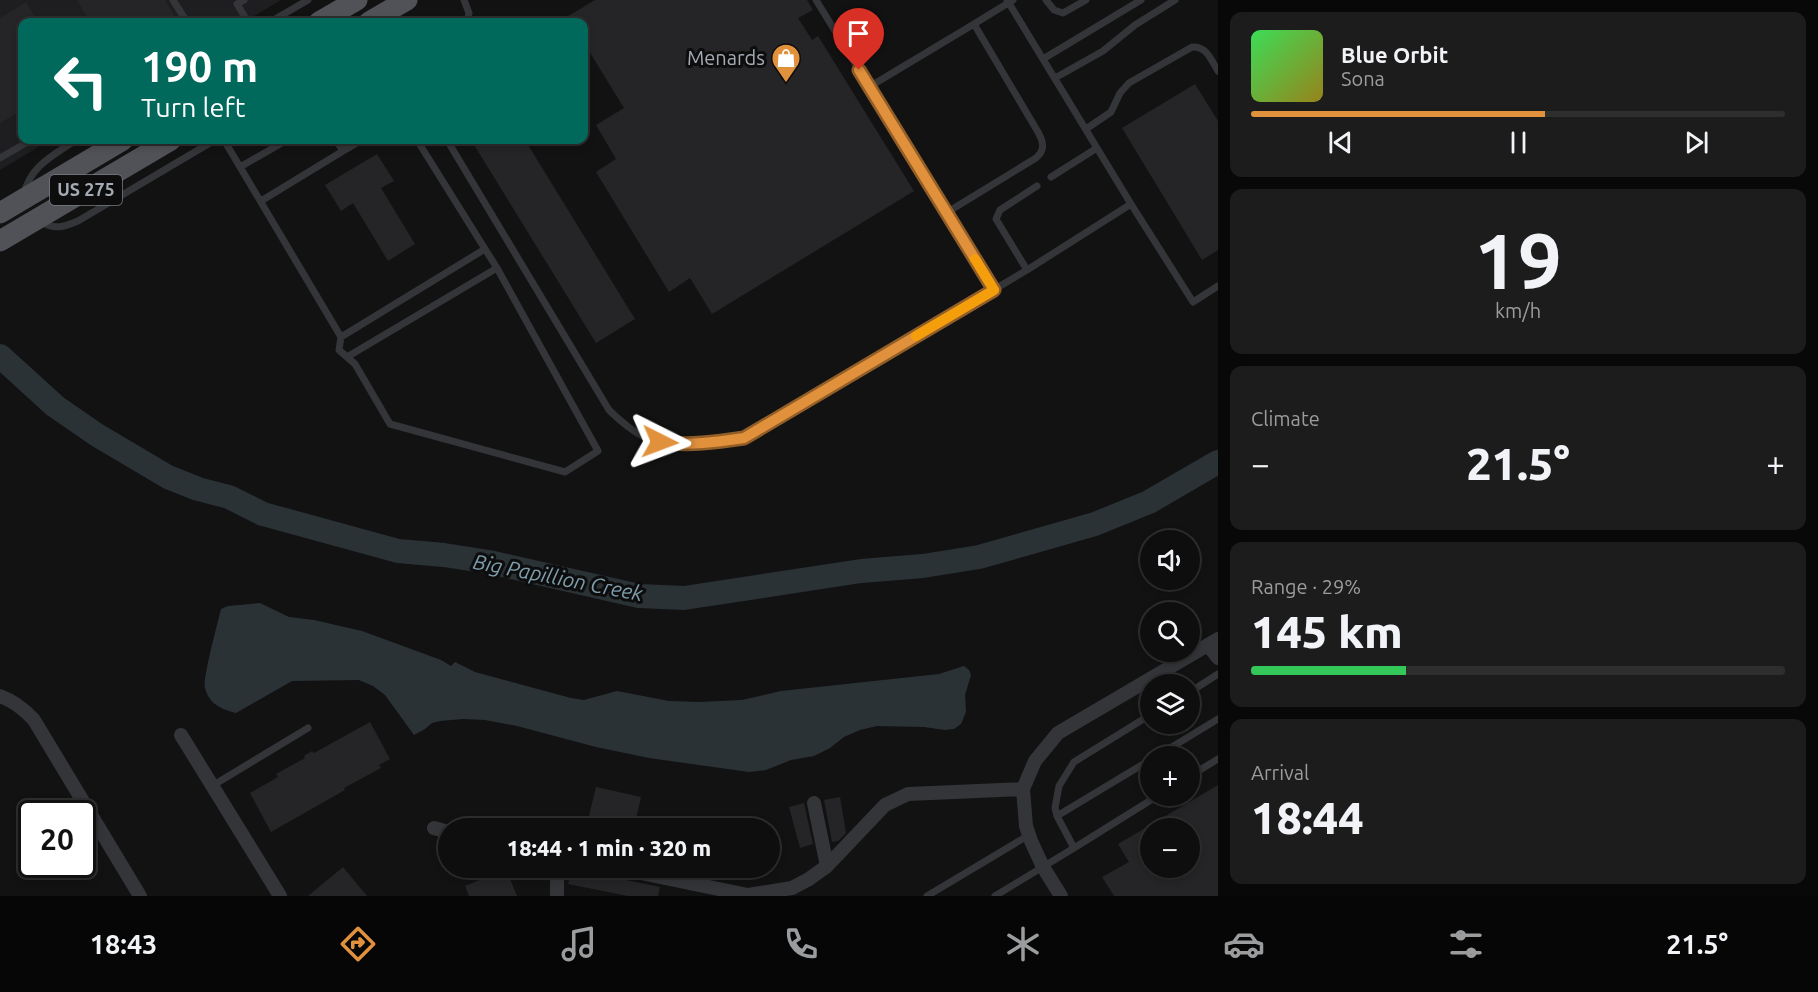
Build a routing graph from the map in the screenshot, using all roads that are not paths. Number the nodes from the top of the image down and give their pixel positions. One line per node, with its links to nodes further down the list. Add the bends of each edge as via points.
1 (173, 0): 13 (lane)
2 (308, 0): 15 (lane)
3 (357, 0): 16 (main road)
4 (407, 0): 17 (main road)
5 (464, 0): 18 (lane)
6 (816, 0): 23 (lane)
7 (1046, 0): 8 (lane, via 1054,10 1063,13)
8 (1086, 0)
9 (1141, 0): 20 (lane)
10 (1175, 0): 22 (lane, via 1103,51)
11 (239, 1): 14 (lane)
12 (1010, 1): 19 (lane); 20 (lane)
13 (184, 18)
14 (246, 18)
15 (277, 18)
16 (326, 18)
17 (376, 18)
18 (468, 18)
19 (974, 24): 23 (lane); 46 (lane, via 1043,146 1036,158)
20 (1043, 59): 22 (lane)
21 (1218, 71): 24 (lane, via 1203,48 1192,47 1129,83 1111,112)
22 (1055, 78): 24 (lane)
23 (869, 87): 46 (lane)
24 (1086, 129): 36 (lane)
25 (23, 144): 38 (lane)
26 (70, 144): 42 (lane, via 31,175)
27 (116, 144): 42 (main road, US 275)
28 (164, 144): 47 (main road, US 275)
29 (208, 144): 47 (lane, via 72,224 57,228)
30 (226, 144): 39 (lane)
31 (279, 144): 39 (lane)
32 (339, 144): 37 (lane)
33 (355, 144): 37 (lane)
34 (419, 144): 49 (lane)
35 (449, 144): 53 (lane, via 609,410 648,440 672,444 744,438)
36 (1097, 148): 40 (lane); 44 (lane)
37 (343, 151): 43 (lane)
38 (0, 158)
39 (240, 167): 43 (lane)
40 (1051, 177)
41 (1037, 186): 51 (lane, via 1000,210 996,219)
42 (23, 200): 45 (main road, US 275)
43 (261, 201): 54 (lane)
44 (1131, 204): 51 (lane); 52 (lane, via 1192,302)
45 (0, 213)
46 (946, 213): 53 (lane)
47 (36, 220): 48 (main road, US 275)
48 (0, 241)
49 (485, 249): 50 (lane); 54 (lane)
50 (497, 268): 55 (lane); 55 (lane, via 598,451 565,472 390,424)
51 (1027, 270): 53 (lane)
52 (1218, 286)
53 (994, 290)
54 (341, 337): 55 (lane, via 339,350)
55 (347, 357)
56 (1213, 642): 57 (street); 70 (street, via 1058,733 1035,761)
57 (1218, 658)
58 (1218, 674): 59 (lane)
59 (1200, 686)
60 (1, 696): 82 (street, via 34,720)
61 (1218, 719): 65 (lane)
62 (1140, 722): 73 (lane, via 1074,762 1059,786)
63 (308, 728): 69 (lane)
64 (181, 735): 69 (street)
65 (1173, 746)
66 (1218, 759): 68 (lane)
67 (1140, 766): 73 (lane)
68 (1200, 770)
69 (212, 786): 83 (street)
70 (1023, 789): 76 (street); 78 (street, via 908,794 885,805)
71 (814, 803): 78 (street)
72 (1141, 806): 77 (lane)
73 (1057, 816): 77 (lane)
74 (434, 828): 75 (street)
75 (438, 829)
76 (1029, 835): 79 (street); 85 (lane)
77 (1074, 848): 79 (lane)
78 (827, 866): 81 (street, via 792,888 748,895)
79 (1043, 867): 86 (lane); 87 (street)
80 (557, 878): 84 (street)
81 (665, 878)
82 (140, 896)
83 (280, 896)
84 (557, 896)
85 (927, 896)
86 (995, 896)
87 (1061, 896)

